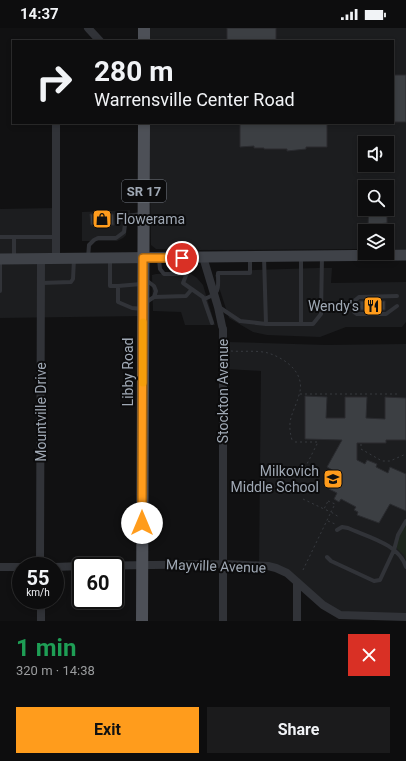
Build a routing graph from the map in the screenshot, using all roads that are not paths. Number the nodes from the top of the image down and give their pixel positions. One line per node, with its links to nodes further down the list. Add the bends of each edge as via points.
1 (88, 28): 3 (street)
2 (144, 28): 4 (main road)
3 (98, 40)
4 (144, 40)
5 (56, 124): 10 (street)
6 (144, 124): 7 (main road, Libby Road / SR 17)
7 (143, 214): 19 (lane, via 126,216 124,232 116,238 98,238 92,242 89,245); 21 (main road, Libby Road / SR 17)
8 (0, 237): 9 (lane)
9 (14, 237): 10 (lane); 25 (lane)
10 (56, 237): 17 (street)
11 (406, 255): 13 (main road)
12 (301, 256): 13 (main road); 15 (main road); 41 (lane)
13 (322, 256): 41 (lane, via 321,314 313,324)
14 (250, 257): 15 (main road); 23 (main road); 32 (lane, via 250,273 218,273 218,292)
15 (264, 257): 40 (lane)
16 (41, 258): 17 (main road); 25 (main road); 28 (street, Mountville Drive)
17 (56, 258): 18 (main road)
18 (74, 258): 19 (main road); 28 (lane, via 71,282)
19 (88, 258): 20 (main road)
20 (110, 258): 21 (main road); 29 (lane, via 110,286)
21 (143, 258): 22 (main road); 27 (main road, Libby Road / SR 17)
22 (159, 258): 23 (main road); 26 (lane, via 160,269 164,274)
23 (198, 258): 26 (lane); 32 (street, Stockton Avenue)
24 (0, 259): 25 (main road); 31 (lane)
25 (14, 259)
26 (186, 274): 30 (lane, via 184,284)
27 (143, 281): 29 (lane); 34 (lane, via 155,288); 37 (main road, Libby Road / SR 17)
28 (41, 283): 46 (street, Mountville Drive)
29 (118, 286): 37 (lane, via 118,302 132,308)
30 (192, 289): 34 (lane, via 186,296); 35 (lane)
31 (0, 291)
32 (215, 296): 35 (lane); 38 (street, Stockton Avenue)
33 (397, 296): 36 (lane, via 358,297 353,302 354,312 357,314 386,314)
34 (154, 297): 37 (lane)
35 (204, 299): 39 (lane)
36 (397, 306)
37 (143, 307): 47 (main road, Libby Road / SR 17)
38 (218, 307): 40 (lane, via 240,321); 48 (street, Stockton Avenue, via 222,328)
39 (212, 323)
40 (266, 324): 41 (lane)
41 (301, 324)
42 (406, 521): 44 (lane, via 398,535)
43 (337, 530): 44 (lane, via 342,527 348,528)
44 (394, 550): 45 (lane, via 380,580 374,581 331,561); 52 (lane, via 404,559)
45 (327, 556)
46 (40, 557)
47 (142, 564): 48 (street, Mayville Avenue); 49 (street, Mayville Avenue); 58 (main road, Libby Road / SR 17)
48 (222, 564): 53 (street, Mayville Avenue, via 276,568); 59 (street, Stockton Avenue)
49 (124, 565)
50 (0, 567): 51 (street)
51 (12, 567)
52 (406, 567)
53 (297, 582): 56 (street, Mayville Avenue, via 334,613); 60 (street)
54 (41, 609): 57 (street)
55 (406, 617): 56 (street, Mayville Avenue)
56 (376, 619)
57 (41, 621)
58 (142, 621)
59 (223, 621)
60 (296, 621)

